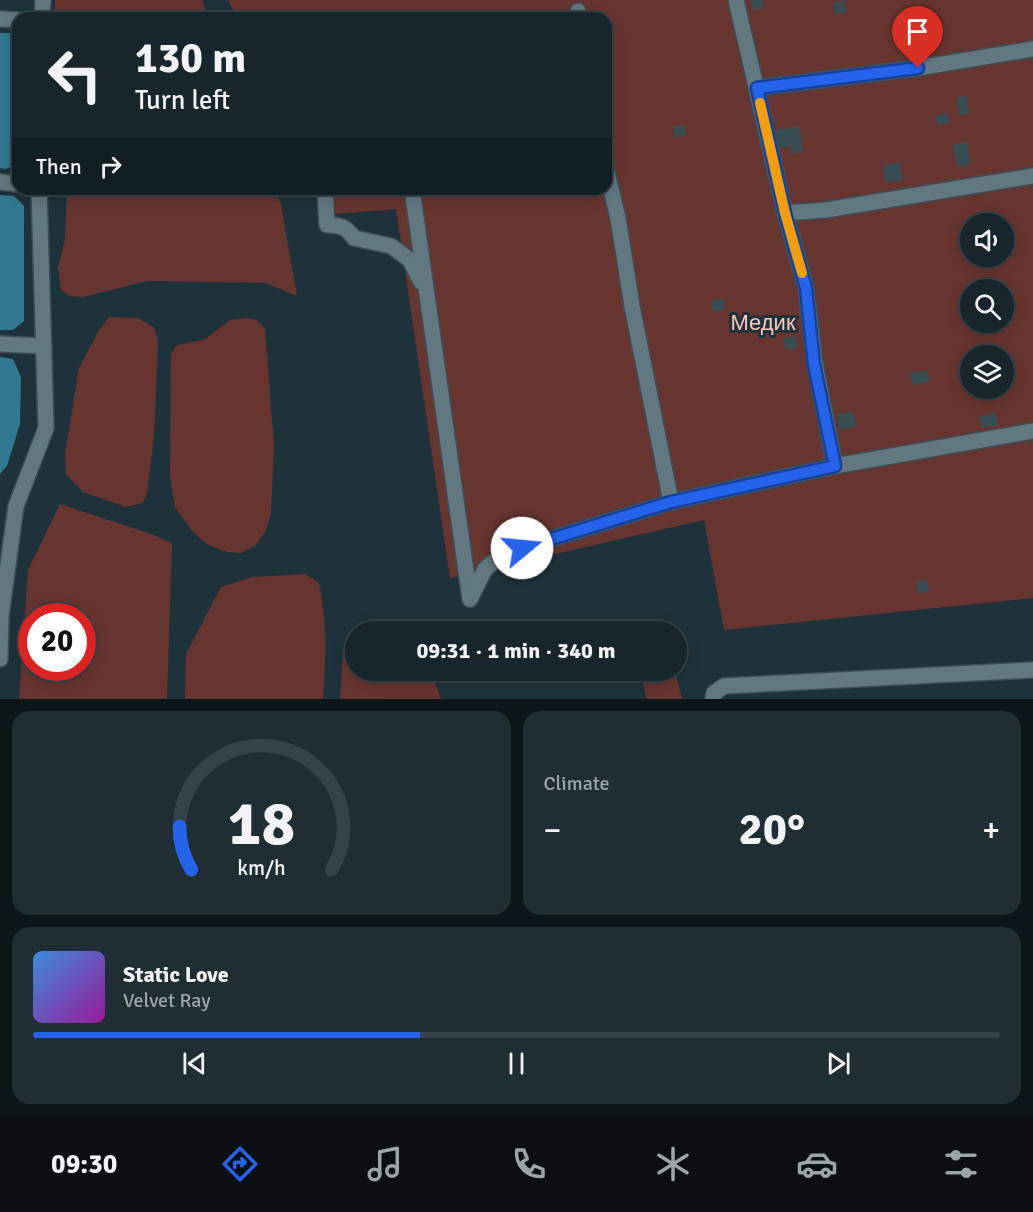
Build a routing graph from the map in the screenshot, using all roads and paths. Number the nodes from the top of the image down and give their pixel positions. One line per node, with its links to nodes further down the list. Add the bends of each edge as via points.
1 (736, 0): 3 (lane)
2 (1033, 49): 3 (lane)
3 (757, 88): 9 (lane)
4 (1033, 176): 9 (lane, via 826,210)
5 (612, 193): 15 (lane)
6 (39, 195): 12 (lane)
7 (325, 195): 10 (lane, via 327,225 347,228 354,238 391,246 410,260)
8 (413, 195): 10 (lane)
9 (785, 213): 14 (lane, via 806,288 814,364)
10 (427, 296): 15 (lane, via 470,599 485,569 503,554)
11 (0, 344): 12 (lane)
12 (44, 346): 17 (lane, via 46,428)
13 (1033, 431): 14 (lane)
14 (835, 466): 15 (lane)
15 (671, 502)
16 (0, 506): 17 (lane)
17 (16, 506): 18 (lane)
18 (1, 616): 19 (lane)
19 (0, 659)
20 (1033, 670): 21 (lane, via 724,686 714,693)
21 (713, 699)

